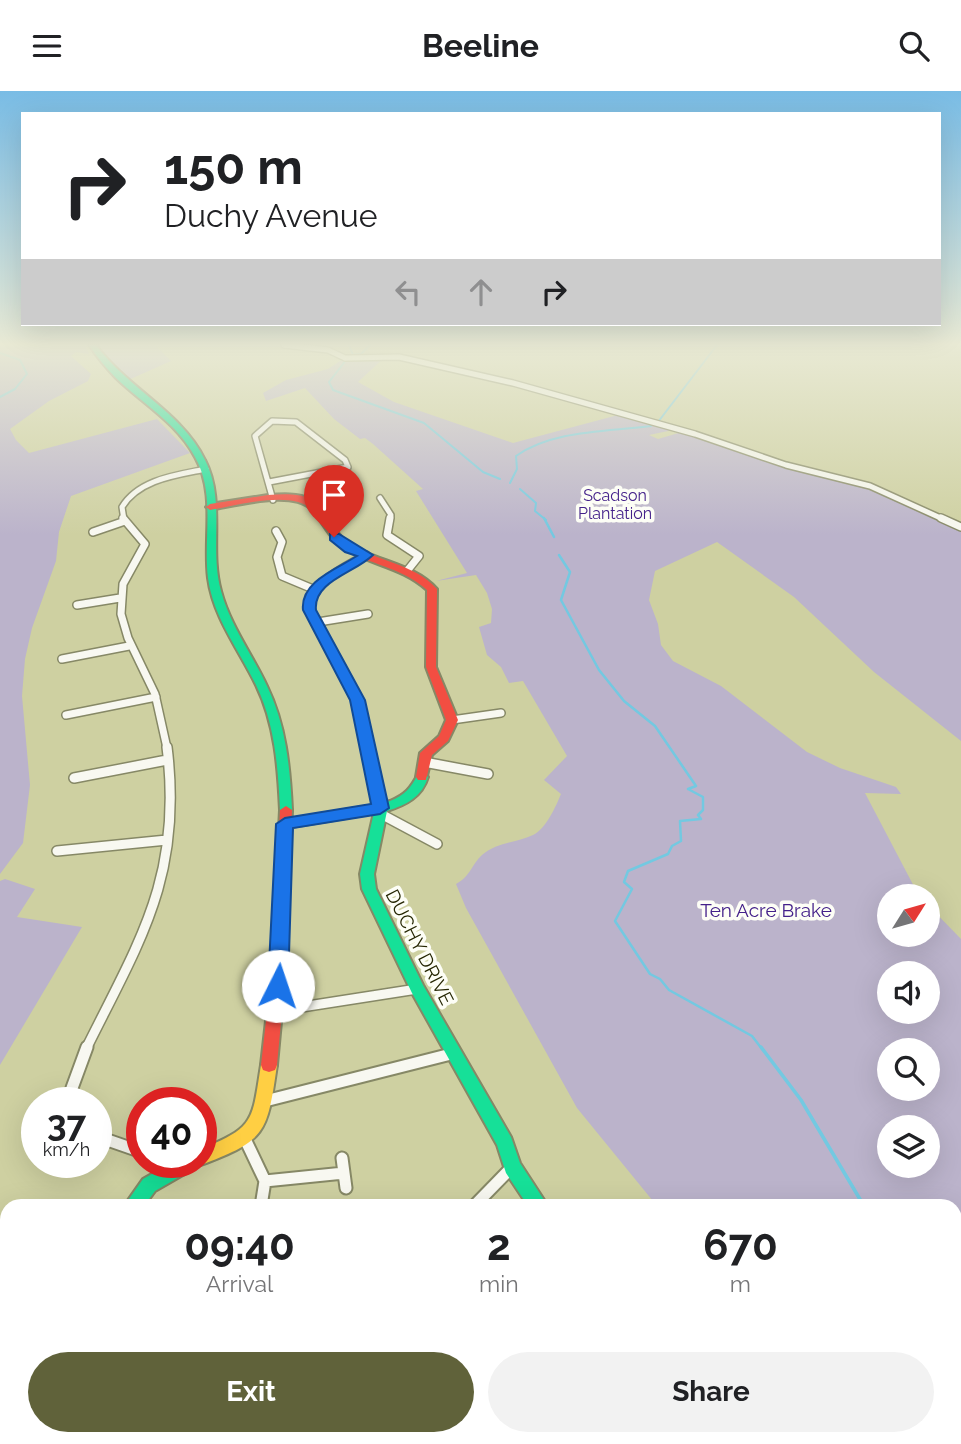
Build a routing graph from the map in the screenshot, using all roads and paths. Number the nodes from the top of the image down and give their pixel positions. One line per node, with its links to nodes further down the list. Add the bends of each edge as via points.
1 (150, 408): 3 (street, via 188,441)
2 (602, 408): 9 (street, via 885,492)
3 (206, 469): 7 (street); 8 (street, via 135,492 125,502)
4 (269, 482): 4 (street, via 255,436 277,419 296,422 348,467); 6 (street)
5 (380, 498): 13 (street, via 391,515 387,535 419,556)
6 (273, 500): 7 (street); 12 (street, via 312,502 334,537)
7 (210, 507): 30 (street, via 213,580 218,601 264,687 276,726)
8 (125, 521): 11 (street); 15 (street, via 145,544 124,577)
9 (961, 527)
10 (276, 531): 14 (street, via 282,542 276,557 282,576)
11 (93, 532)
12 (366, 555): 13 (street); 14 (street)
13 (407, 571): 24 (street, via 432,589 431,667)
14 (313, 589): 18 (street, via 310,610)
15 (120, 598): 16 (street); 19 (street)
16 (77, 605)
17 (368, 614): 18 (street)
18 (318, 622): 29 (street, via 358,700)
19 (129, 646): 20 (street); 21 (street)
20 (62, 659)
21 (156, 697): 23 (street); 25 (street)
22 (501, 713): 24 (street)
23 (66, 715)
24 (452, 720): 26 (street)
25 (167, 760): 28 (street); 31 (street)
26 (424, 762): 27 (street); 29 (street, via 421,785 401,802)
27 (488, 774)
28 (74, 778)
29 (380, 810): 30 (street); 32 (street); 34 (street, DUCHY DRIVE, via 367,874 369,889)
30 (285, 824): 35 (street)
31 (167, 840): 33 (street); 37 (street, via 159,890 142,937)
32 (437, 843)
33 (57, 851)
34 (417, 989): 35 (street); 36 (street, DUCHY DRIVE)
35 (276, 1011): 38 (street)
36 (455, 1053): 38 (street); 42 (street, DUCHY DRIVE, via 505,1143)
37 (71, 1087)
38 (262, 1102): 39 (street, via 257,1126)
39 (245, 1139): 40 (street); 45 (street)
40 (217, 1150)
41 (342, 1158): 43 (street)
42 (512, 1167): 49 (street); 50 (street, DUCHY DRIVE)
43 (344, 1173): 45 (street); 46 (street)
44 (160, 1178): 47 (street)
45 (265, 1181): 48 (street)
46 (346, 1188)
47 (138, 1199)
48 (262, 1199)
49 (481, 1199)
50 (534, 1199)

